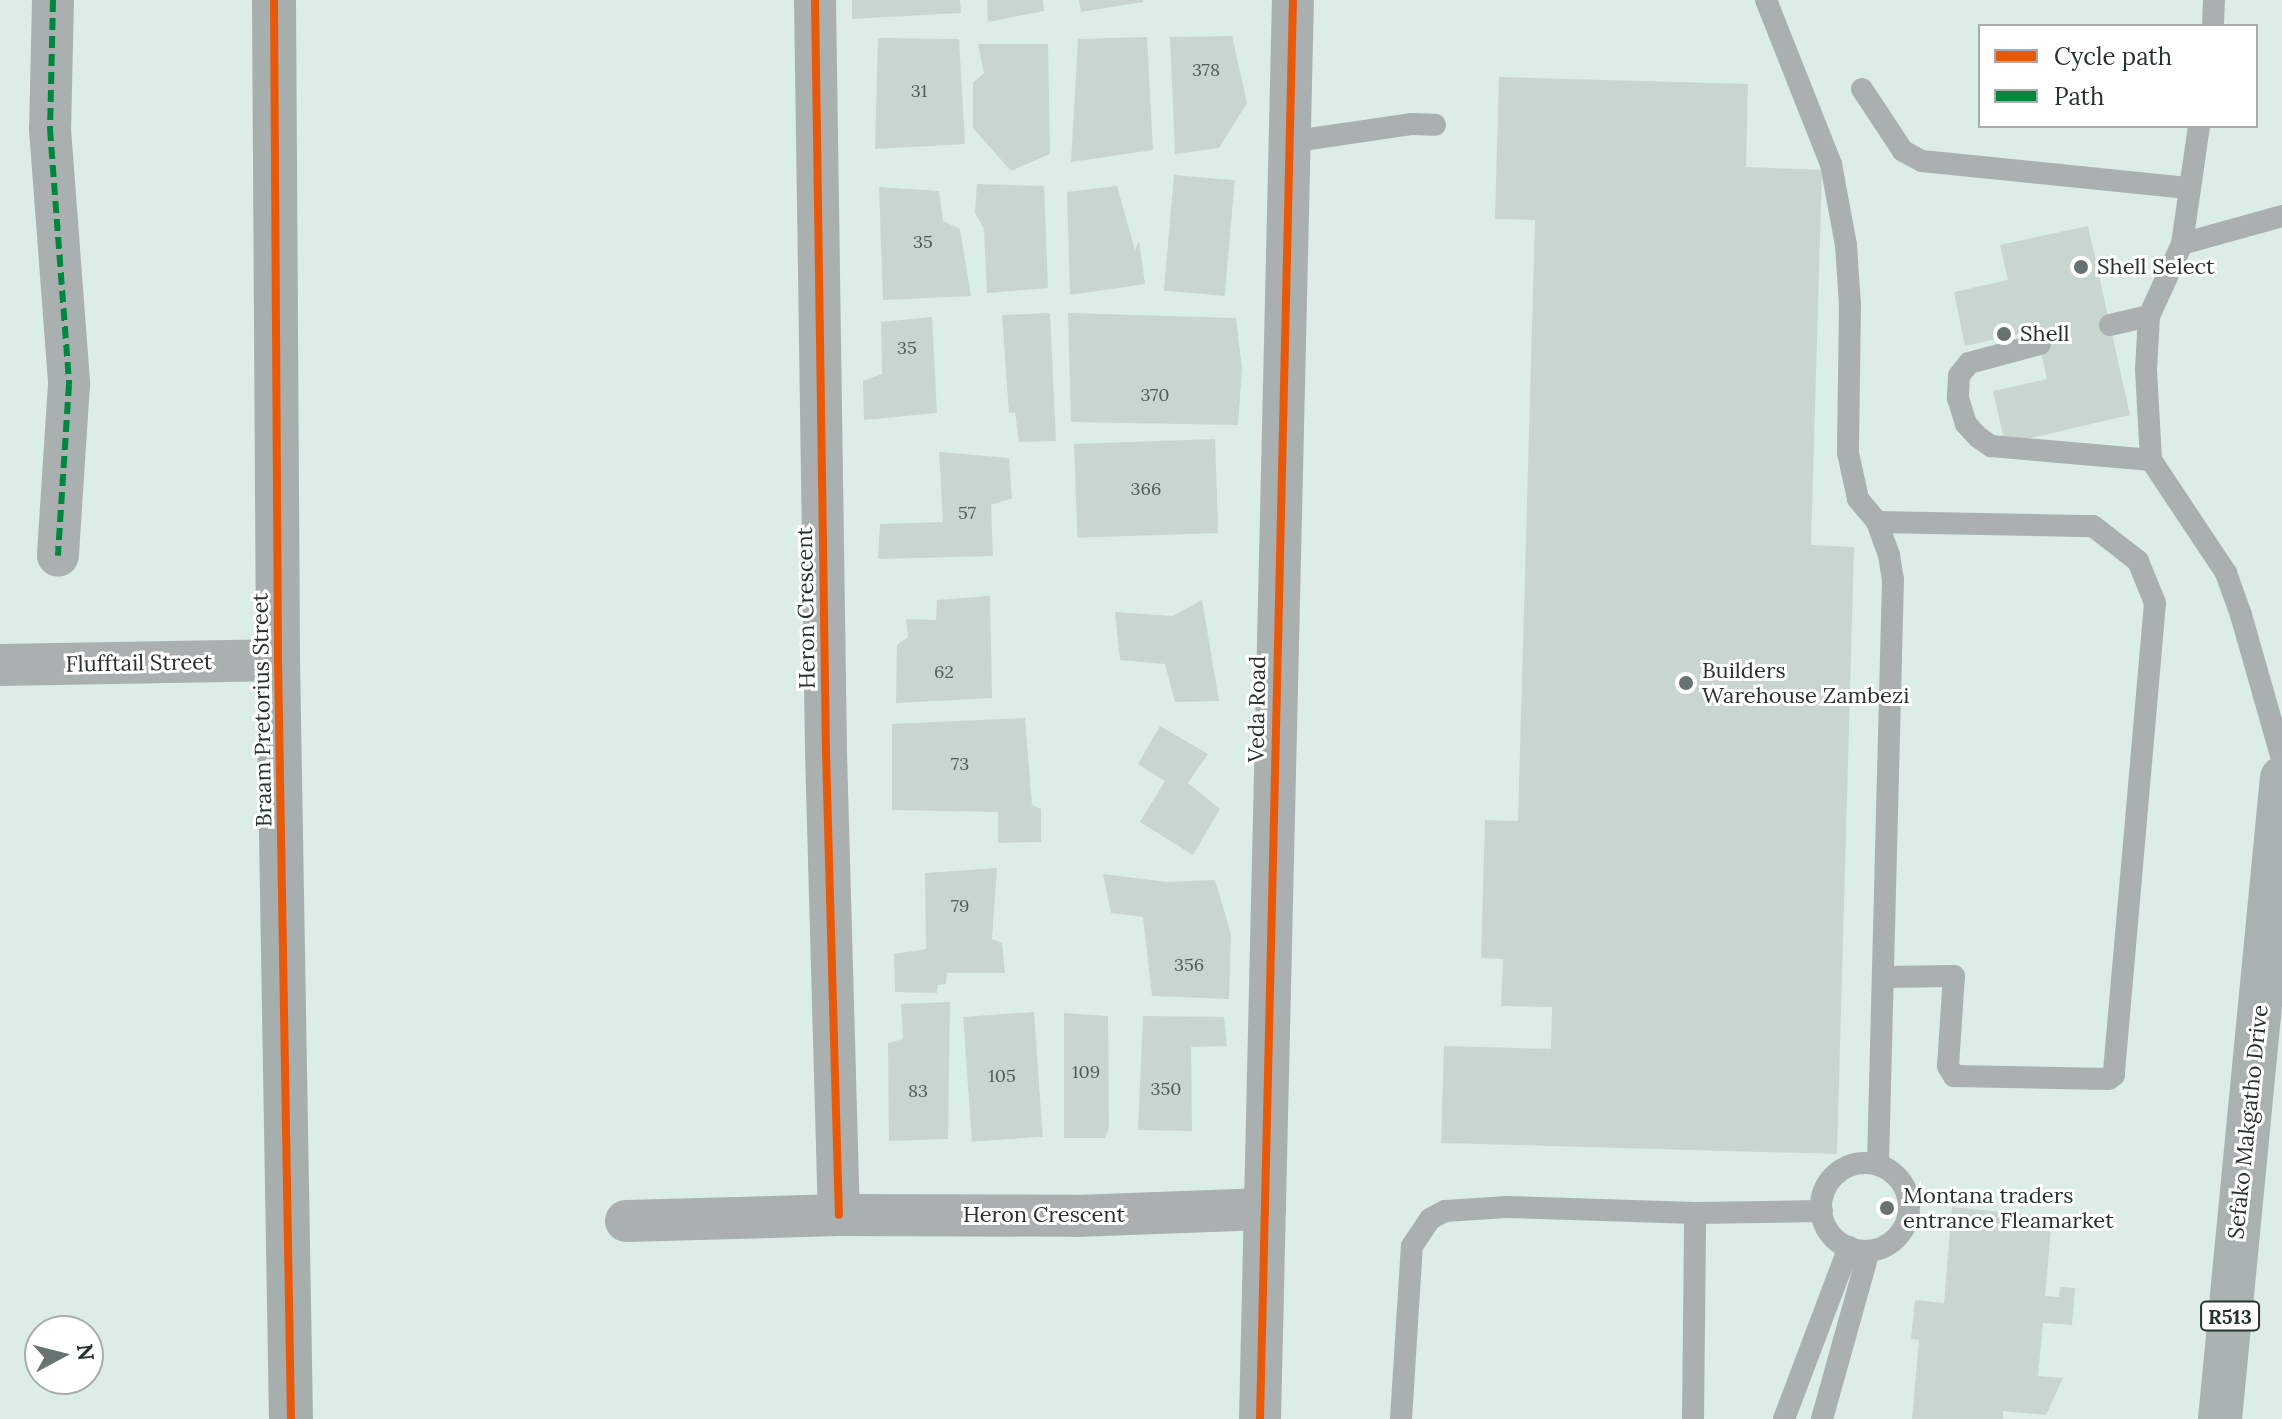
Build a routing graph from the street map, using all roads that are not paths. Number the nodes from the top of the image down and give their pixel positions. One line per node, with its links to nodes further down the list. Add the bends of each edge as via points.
1 (53, 0): 20 (street, via 50,129 69,384)
2 (274, 0): 21 (street, Braam Pretorius Street)
3 (815, 0): 30 (street, Heron Crescent)
4 (1293, 0): 11 (street, Veda Road)
5 (1766, 0): 19 (lane, via 1831,164 1846,245 1850,305 1848,453 1858,499)
6 (2214, 0): 7 (lane)
7 (2213, 24)
8 (1862, 89): 12 (lane, via 1903,151 1922,161)
9 (1435, 125): 11 (lane)
10 (2199, 128): 12 (lane)
11 (1289, 142): 27 (street, Veda Road)
12 (2190, 188): 14 (lane)
13 (2282, 216): 14 (lane)
14 (2182, 244): 15 (lane)
15 (2149, 316): 16 (lane); 18 (lane)
16 (2110, 325)
17 (2040, 344): 18 (lane, via 1969,363 1959,376 1958,398 1966,424 1978,437 1991,446)
18 (2151, 460): 23 (lane, via 2226,573)
19 (1877, 522): 25 (lane, via 1889,555 1894,601); 25 (lane, via 2093,526 2138,561 2155,603 2114,1075 1954,1076 1948,1066 1954,976)
20 (58, 556)
21 (278, 660): 22 (street, Flufftail Street); 33 (street, Braam Pretorius Street)
22 (0, 665)
23 (2282, 759)
24 (2282, 778): 39 (main road, Sefako Makgatho Drive / R513)
25 (1883, 977): 26 (lane)
26 (1878, 1164): 28 (lane, via 1844,1168 1823,1194); 32 (lane, via 1901,1182 1909,1210 1897,1238)
27 (1265, 1209): 30 (street, Heron Crescent, via 1076,1216); 34 (street, Veda Road)
28 (1822, 1211): 29 (lane); 32 (lane, via 1831,1235)
29 (1695, 1213): 35 (lane, via 1507,1207 1445,1211 1430,1219 1412,1246); 36 (lane)
30 (839, 1215): 31 (street)
31 (626, 1221)
32 (1859, 1249): 37 (lane); 38 (lane)
33 (291, 1419)
34 (1260, 1419)
35 (1401, 1419)
36 (1693, 1419)
37 (1784, 1419)
38 (1822, 1419)
39 (2220, 1419)

